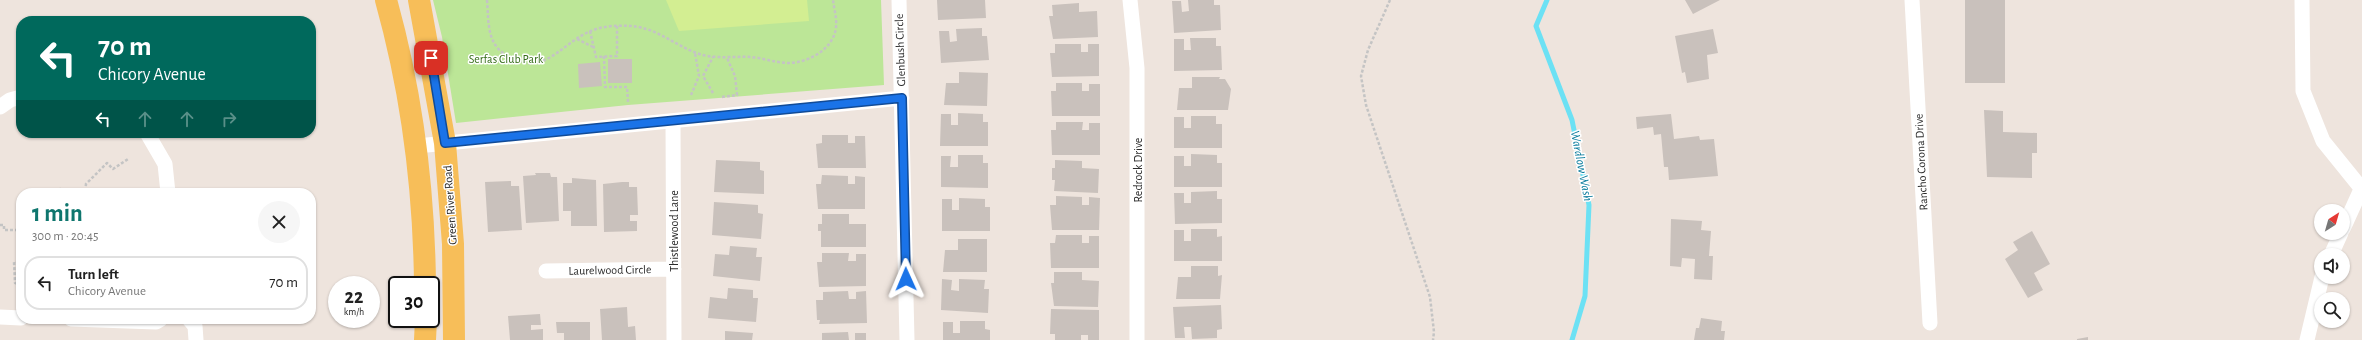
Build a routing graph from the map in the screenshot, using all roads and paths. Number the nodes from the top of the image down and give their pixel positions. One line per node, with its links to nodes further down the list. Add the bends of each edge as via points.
1 (386, 0): 30 (main road)
2 (419, 0): 29 (main road, Green River Road)
3 (487, 0): 12 (path, via 489,35 501,52 513,60 526,63 548,60)
4 (833, 0): 17 (path, via 837,28 820,54 806,61 791,63 756,58)
5 (899, 0): 24 (street, Glenbush Circle)
6 (1130, 0): 54 (street, Redrock Drive, via 1137,68)
7 (1390, 0): 55 (path, via 1368,50 1361,76 1366,105 1430,297)
8 (1912, 0): 47 (street, Rancho Corona Drive)
9 (2302, 0): 34 (street, via 2303,91 2323,141)
10 (617, 26): 11 (path); 14 (path, via 631,26 656,33); 15 (path, via 617,56)
11 (590, 31): 12 (path); 13 (path)
12 (578, 40): 13 (path)
13 (594, 48): 15 (path, via 596,57)
14 (694, 53): 16 (path); 18 (path)
15 (604, 56): 25 (path, via 605,87 627,87)
16 (713, 57): 17 (path); 19 (path)
17 (727, 58): 22 (path, via 735,76 737,95)
18 (699, 76): 19 (path); 21 (path)
19 (703, 76): 20 (path)
20 (713, 93)
21 (691, 95)
22 (722, 97)
23 (16, 98): 26 (street)
24 (902, 98): 27 (street); 53 (street, Glenbush Circle)
25 (628, 102)
26 (0, 107)
27 (673, 122): 29 (street); 39 (street, Thistlewood Lane)
28 (150, 138): 33 (street, via 165,164)
29 (445, 143): 30 (street); 51 (main road, Green River Road, via 453,244)
30 (417, 146): 41 (main road)
31 (128, 158): 32 (path, via 112,169 107,163 86,184)
32 (86, 188)
33 (167, 188)
34 (2361, 188): 35 (street)
35 (2350, 213)
36 (0, 225): 37 (path, via 4,225 4,230)
37 (16, 230)
38 (16, 262): 42 (path)
39 (674, 269): 40 (street, Laurelwood Circle); 52 (street, Thistlewood Lane)
40 (546, 271)
41 (424, 276)
42 (16, 283)
43 (2320, 284): 56 (street)
44 (0, 317): 45 (street)
45 (16, 318)
46 (193, 324): 49 (street)
47 (1930, 324)
48 (426, 328): 50 (main road)
49 (196, 340)
50 (426, 340)
51 (454, 340)
52 (674, 340)
53 (907, 340)
54 (1138, 340)
55 (1433, 340)
56 (2307, 340)

